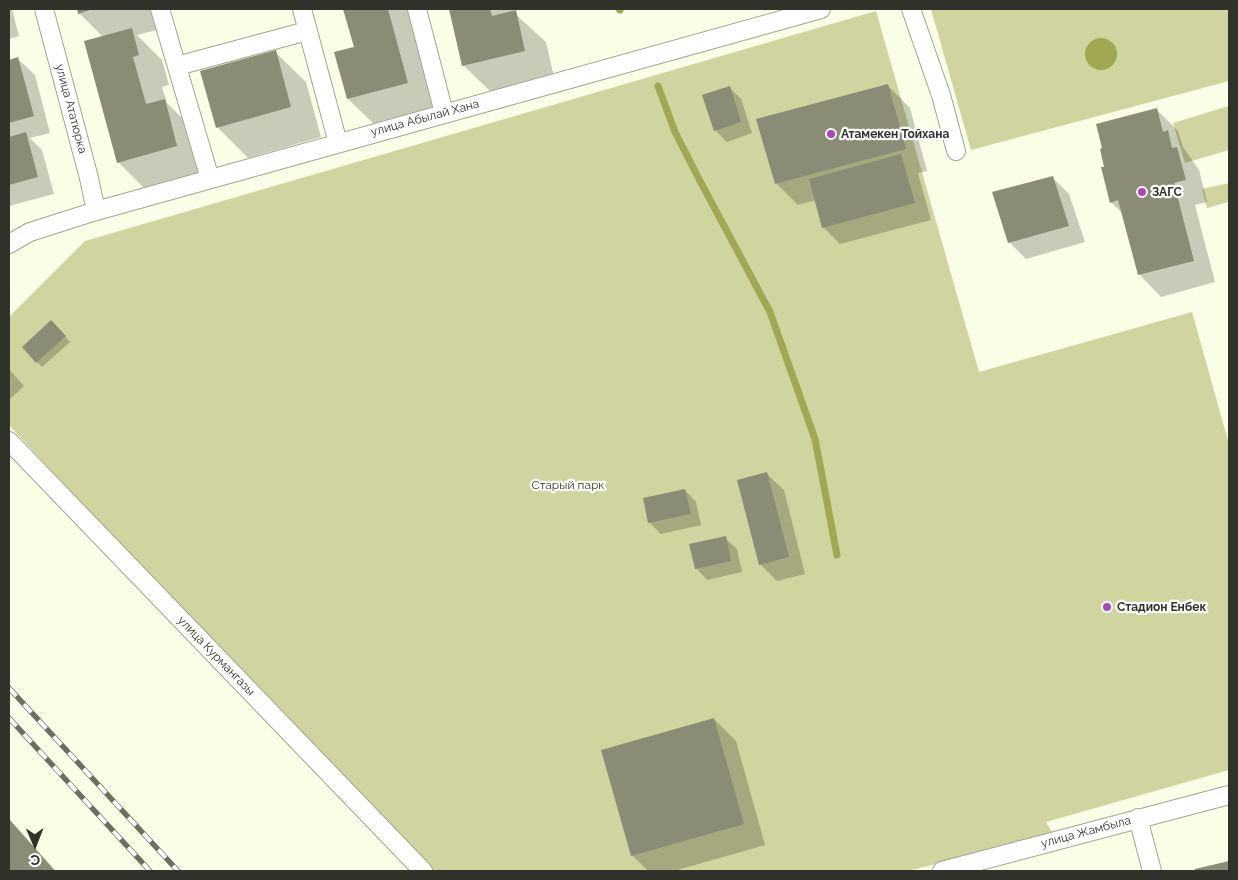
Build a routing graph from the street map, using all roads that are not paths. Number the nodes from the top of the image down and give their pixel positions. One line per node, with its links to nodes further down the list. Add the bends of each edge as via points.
1 (44, 9): 13 (street, улица Ататюрка)
2 (160, 9): 8 (street)
3 (302, 9): 7 (street)
4 (417, 9): 9 (street)
5 (821, 9): 9 (street, улица Абылай Хана)
6 (911, 9): 11 (street, via 941,95)
7 (307, 30): 8 (street); 10 (street)
8 (177, 66): 12 (street)
9 (444, 113): 10 (street, улица Абылай Хана)
10 (338, 142): 12 (street, улица Абылай Хана)
11 (956, 151)
12 (210, 179): 13 (street, улица Абылай Хана)
13 (96, 211): 14 (street, улица Абылай Хана, via 30,232)
14 (9, 244)
15 (9, 441): 18 (street, улица Курмангазы)
16 (1229, 795): 17 (street, улица Жамбыла)
17 (1138, 818): 19 (street, улица Жамбыла); 20 (street)
18 (423, 871)
19 (942, 871)
20 (1152, 871)

